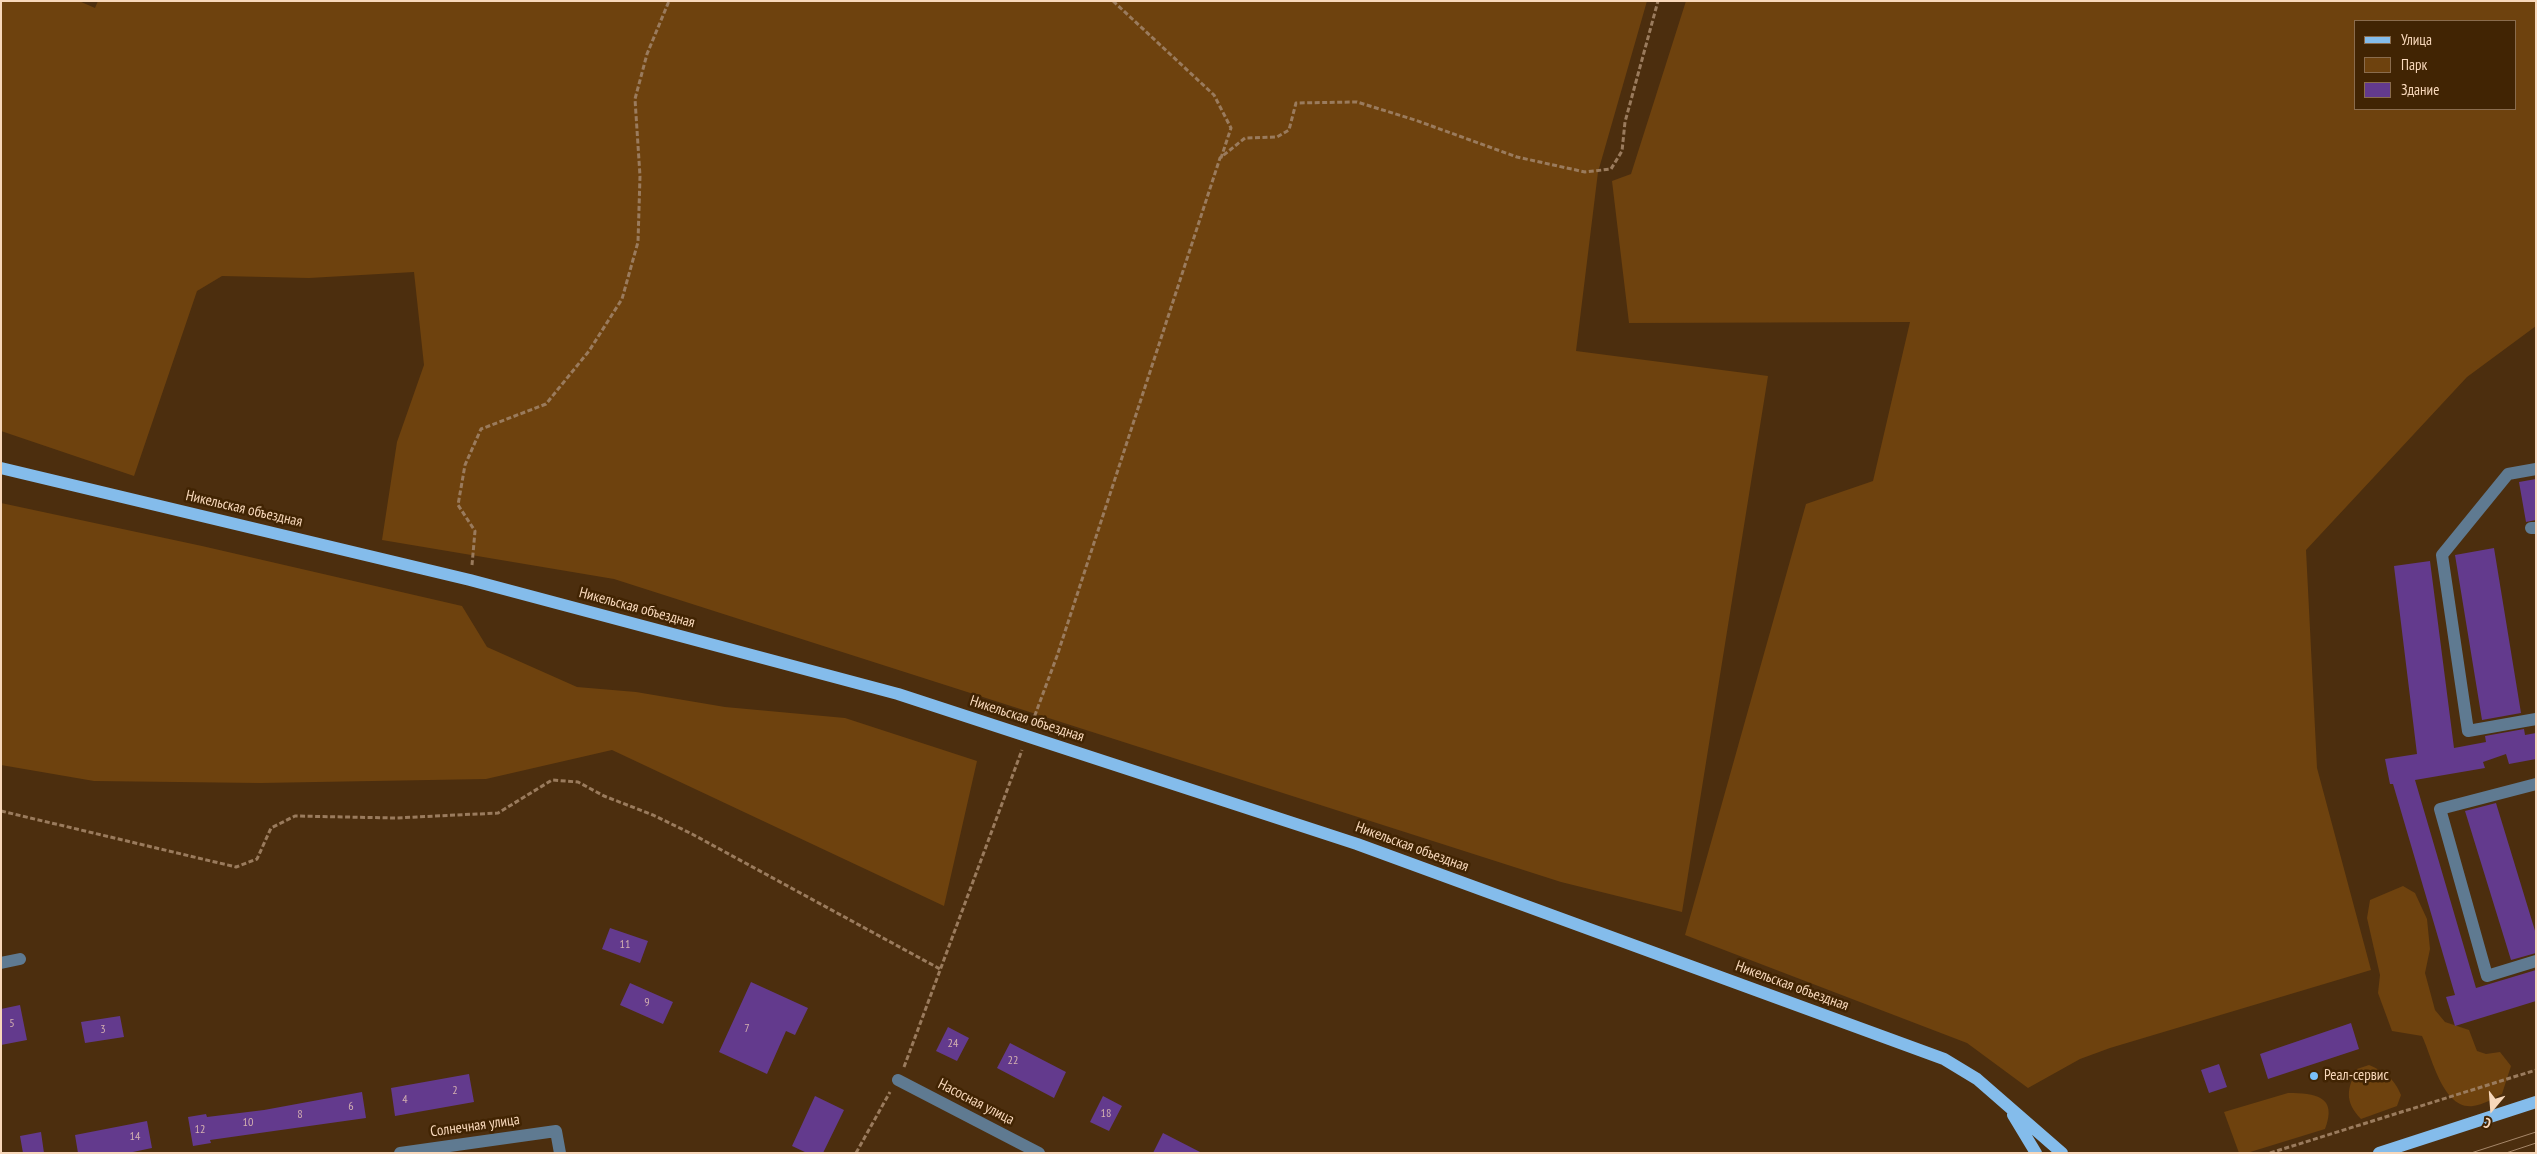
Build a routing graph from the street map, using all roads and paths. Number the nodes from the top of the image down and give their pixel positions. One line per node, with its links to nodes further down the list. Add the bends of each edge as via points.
1 (669, 1): 7 (path, via 646,54 635,99 640,176 638,242 622,299 589,351 546,404 482,429 465,465 458,505 475,531)
2 (1113, 1): 4 (path, via 1214,94 1231,128)
3 (1658, 1): 4 (path, via 1625,122 1622,151 1611,169 1585,172 1517,157 1357,102 1296,103 1288,130 1277,137 1245,138)
4 (1220, 158): 9 (path, via 1057,656)
5 (1, 468): 7 (main road, Никельская объездная)
6 (2536, 469): 8 (street, via 2508,474 2442,555 2468,731)
7 (470, 580): 9 (main road, Никельская объездная, via 898,694)
8 (2536, 719)
9 (1026, 736): 15 (path); 19 (main road, Никельская объездная, via 1357,844 1944,1059 1977,1079)
10 (2536, 784): 13 (street, via 2440,809 2487,976)
11 (1, 811): 15 (path, via 236,867 257,859 272,828 295,816 396,818 498,814 552,780 578,782 684,830)
12 (20, 959): 14 (street)
13 (2536, 961)
14 (1, 963)
15 (940, 969): 17 (path)
16 (2536, 1070): 28 (path)
17 (898, 1080): 23 (path); 24 (street, Насосная улица)
18 (2536, 1102): 29 (main road)
19 (2007, 1104): 20 (main road); 27 (main road, Никельская объездная)
20 (2017, 1121): 25 (main road); 26 (main road)
21 (400, 1153): 22 (street, Солнечная улица, via 556,1131)
22 (560, 1153)
23 (856, 1153)
24 (1039, 1153)
25 (2026, 1153)
26 (2036, 1153)
27 (2062, 1153)
28 (2270, 1153)
29 (2379, 1153)

